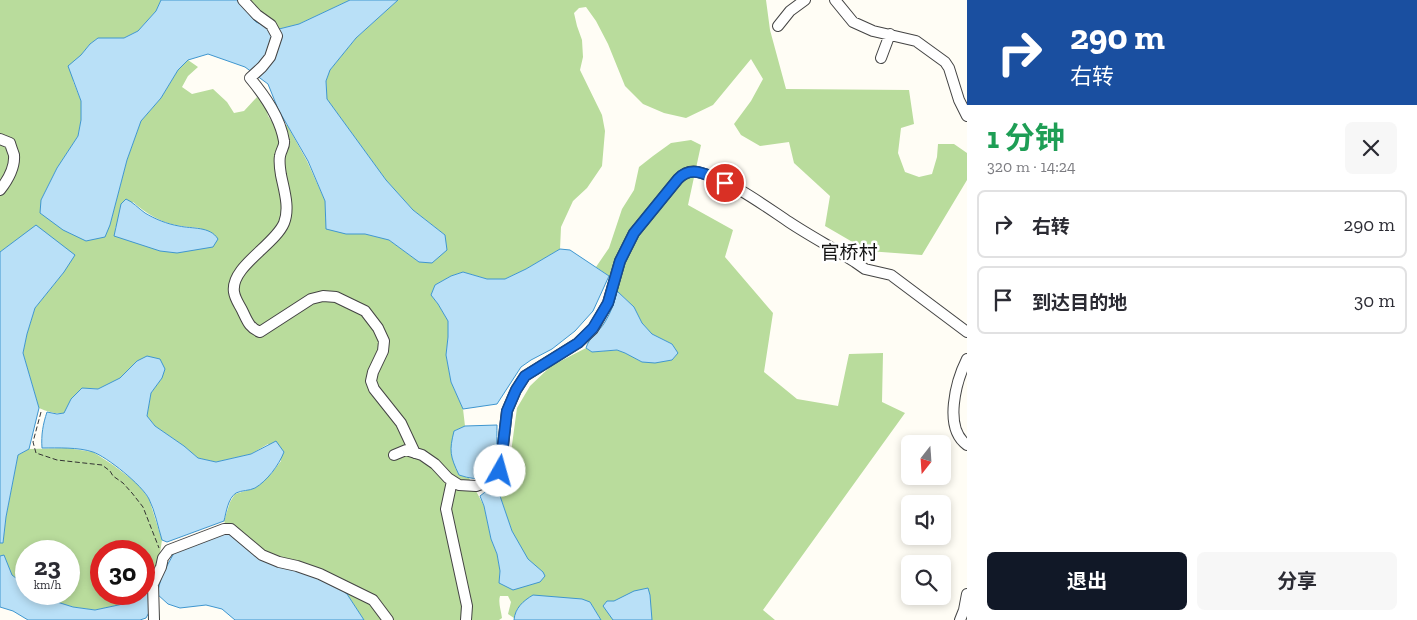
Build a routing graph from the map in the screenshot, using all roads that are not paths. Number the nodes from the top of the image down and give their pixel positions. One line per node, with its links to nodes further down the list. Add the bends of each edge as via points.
1 (242, 0): 13 (street, via 271,25 277,36 270,57 250,78 267,100 285,143 280,156 287,209 279,234 250,259 240,273 233,291 235,298 253,329 260,332 311,299 323,296 336,297 364,311 384,341 371,381 401,423)
2 (804, 0): 4 (street)
3 (835, 0): 5 (street, via 853,22)
4 (778, 26)
5 (890, 34): 6 (street); 7 (street, via 916,41 945,62)
6 (881, 58)
7 (967, 116)
8 (0, 139): 9 (street, via 10,143 14,156 11,172)
9 (0, 190)
10 (967, 332): 15 (street, via 891,275 865,269 736,187 698,172 686,173 634,233 620,261 608,303 593,328 578,343 525,376 516,390 507,411 500,471 495,480 476,486)
11 (967, 359): 12 (street, via 955,395 954,409 957,433)
12 (967, 445)
13 (415, 453): 14 (street, via 406,450); 15 (street, via 435,464)
14 (394, 455)
15 (452, 480): 19 (street, via 446,509 467,606)
16 (967, 594): 20 (street)
17 (154, 620): 18 (street, via 153,584 169,550 224,529 231,529 262,555 320,574 373,600)
18 (388, 620)
19 (466, 620)
20 (960, 620)

